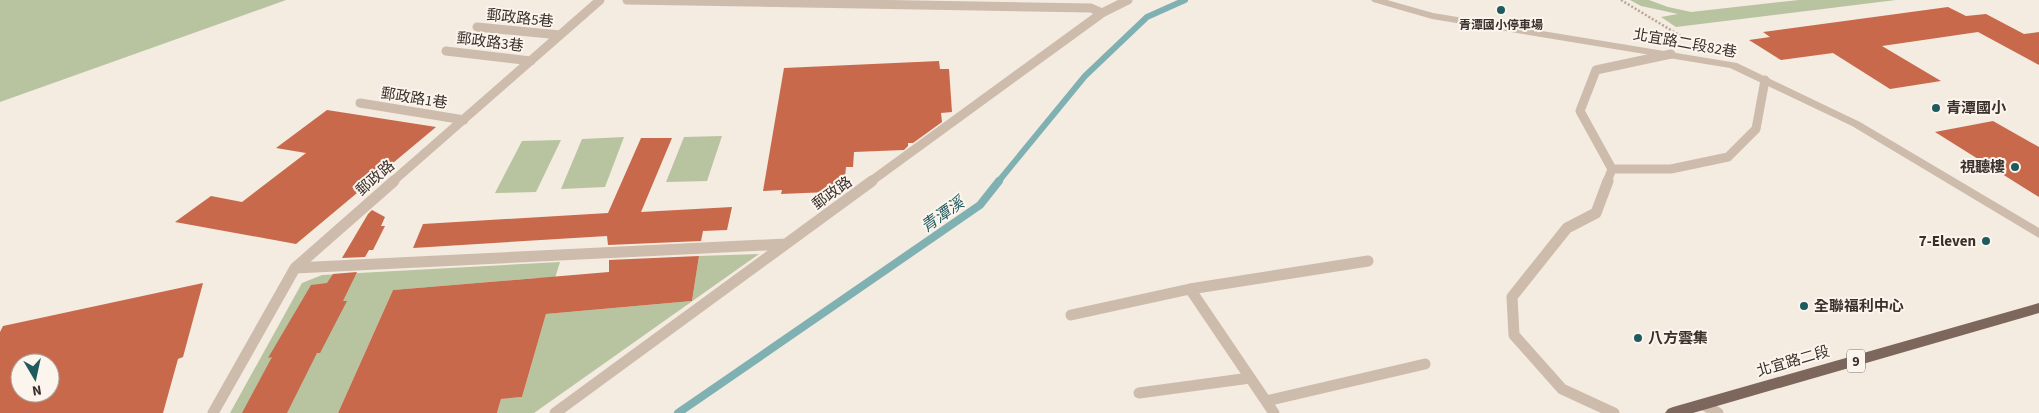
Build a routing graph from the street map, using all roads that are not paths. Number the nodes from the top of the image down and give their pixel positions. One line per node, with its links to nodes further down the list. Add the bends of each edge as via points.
1 (600, 0): 7 (lane, 郵政路)
2 (627, 0): 5 (lane, via 1091,8)
3 (1128, 0): 5 (lane, 郵政路)
4 (1376, 0): 9 (street, 北宜路二段82巷, via 1432,16)
5 (1102, 13): 16 (lane, 郵政路)
6 (476, 27): 7 (lane, 郵政路5巷)
7 (560, 36): 10 (lane, 郵政路)
8 (446, 50): 10 (lane, 郵政路3巷)
9 (1671, 54): 11 (street, 北宜路二段82巷, via 1733,64); 14 (lane, via 1596,70 1580,111)
10 (531, 61): 13 (lane, 郵政路)
11 (1765, 80): 14 (lane, via 1756,129 1728,157 1671,169); 15 (street, 北宜路二段82巷, via 1856,124)
12 (360, 103): 13 (lane, 郵政路1巷)
13 (464, 120): 18 (lane, 郵政路)
14 (1612, 169): 30 (lane, via 1596,213 1567,228 1512,297 1514,335 1562,389)
15 (2039, 234)
16 (786, 244): 18 (lane); 28 (lane, 郵政路)
17 (1368, 261): 19 (lane)
18 (295, 268): 27 (lane, 郵政路)
19 (1190, 289): 21 (lane); 23 (lane)
20 (2039, 308): 26 (main road, 北宜路二段 / 9)
21 (1071, 315)
22 (1425, 364): 25 (lane)
23 (1250, 378): 24 (lane); 25 (lane)
24 (1140, 393)
25 (1266, 401): 29 (lane)
26 (1704, 405): 31 (main road, 北宜路二段 / 9); 32 (lane)
27 (213, 413)
28 (555, 413)
29 (1274, 413)
30 (1614, 413)
31 (1673, 413)
32 (1718, 413)

